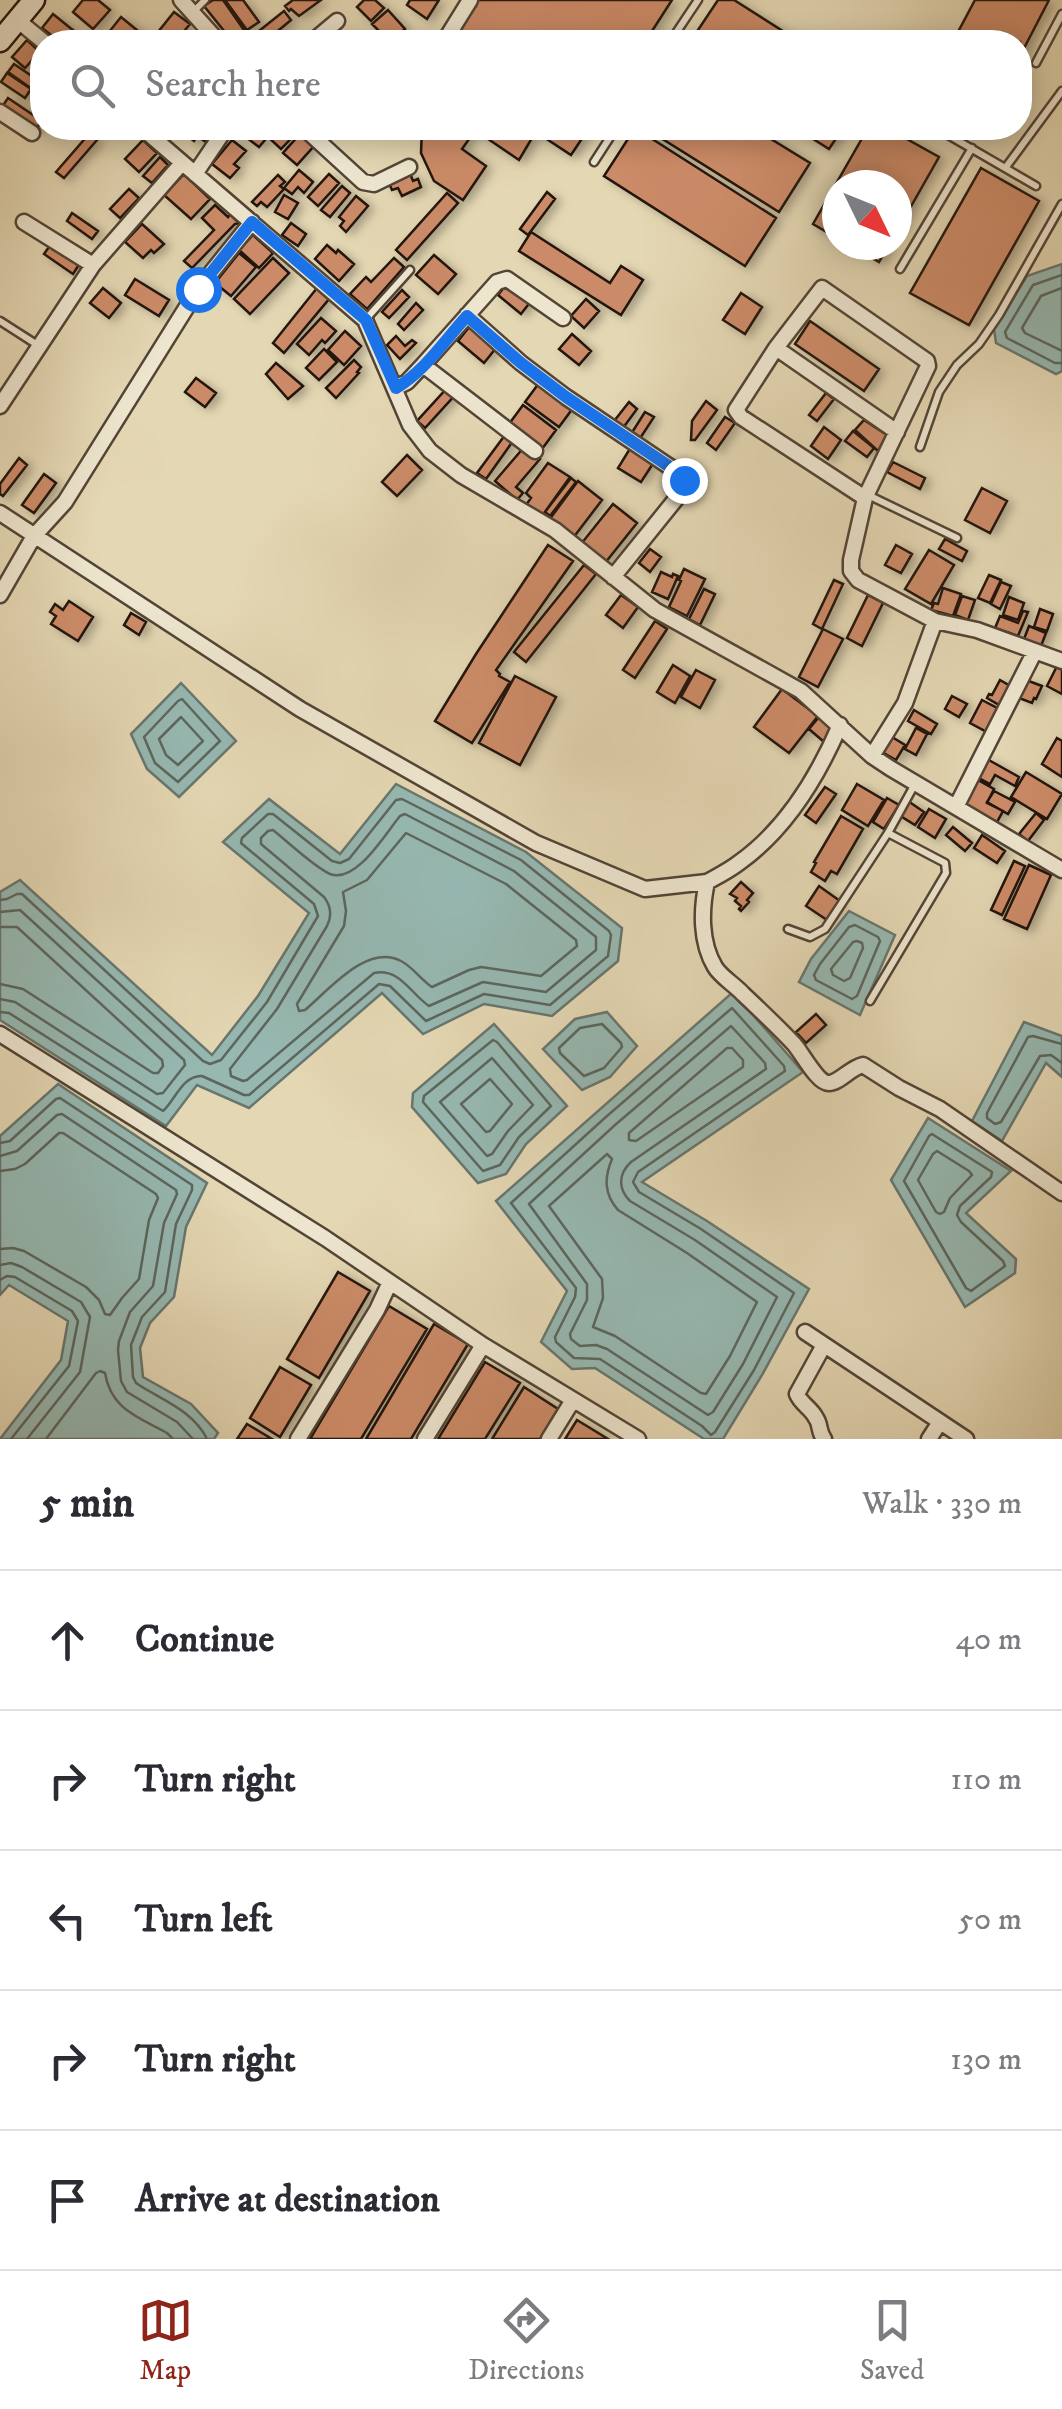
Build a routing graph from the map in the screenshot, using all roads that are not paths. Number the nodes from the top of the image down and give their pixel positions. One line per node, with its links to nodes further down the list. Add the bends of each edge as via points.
1 (34, 0): 8 (main road)
2 (180, 0): 6 (street)
3 (205, 0): 6 (lane)
4 (470, 0): 13 (street)
5 (698, 0): 14 (lane)
6 (192, 12): 11 (street)
7 (1062, 14): 16 (lane)
8 (16, 19): 10 (street); 15 (main road)
9 (337, 21): 12 (street)
10 (30, 30)
11 (208, 30)
12 (326, 30)
13 (451, 30)
14 (678, 30)
15 (0, 41)
16 (1036, 63)
17 (1062, 90): 19 (lane)
18 (0, 112): 20 (street)
19 (1032, 131)
20 (30, 132)
21 (155, 140): 29 (street)
22 (218, 140): 32 (street)
23 (317, 140): 31 (street, via 363,182 374,184)
24 (608, 140): 28 (lane)
25 (958, 140): 27 (lane)
26 (1026, 140): 30 (lane)
27 (972, 148): 30 (lane); 38 (lane)
28 (594, 162)
29 (182, 164): 32 (street); 37 (street)
30 (1006, 167): 33 (lane)
31 (409, 168)
32 (195, 174): 36 (street)
33 (1036, 186)
34 (1062, 204): 50 (lane, via 999,315 939,392)
35 (24, 222): 37 (street)
36 (252, 222): 42 (street); 54 (street, via 198,289 65,502)
37 (93, 265): 44 (street)
38 (900, 269)
39 (410, 270): 42 (lane)
40 (467, 316): 41 (street, via 508,278); 46 (street); 56 (street, via 684,480 684,489)
41 (563, 318)
42 (366, 320): 47 (street)
43 (0, 321): 44 (lane)
44 (40, 347): 48 (street)
45 (776, 348): 49 (street); 49 (street, via 816,293 826,289 927,361); 52 (street, via 736,410)
46 (424, 365): 47 (street); 51 (street)
47 (396, 388): 56 (street, via 430,451 555,530)
48 (0, 406)
49 (897, 432): 52 (street)
50 (920, 447)
51 (535, 452)
52 (866, 496): 55 (lane); 58 (street, via 851,571)
53 (0, 513): 54 (street)
54 (34, 536): 57 (street); 67 (street, via 300,709 536,843 645,889)
55 (957, 538)
56 (614, 577): 61 (street, via 655,610 801,690)
57 (0, 594)
58 (935, 621): 59 (street); 62 (street, via 905,703)
59 (1035, 651): 60 (street); 64 (street)
60 (1062, 661)
61 (840, 725): 62 (street); 67 (street, via 788,814 739,864)
62 (872, 756): 63 (street)
63 (916, 783): 64 (street); 65 (lane)
64 (956, 807): 66 (street)
65 (888, 833): 68 (lane, via 826,928 810,937); 69 (lane, via 945,863 946,873)
66 (1062, 870)
67 (707, 882): 71 (street, via 705,939 716,968 793,1043 819,1080 832,1084 863,1065 940,1108)
68 (788, 929)
69 (870, 1001)
70 (0, 1034): 72 (street)
71 (1062, 1193)
72 (390, 1282): 74 (street); 78 (street)
73 (804, 1332): 75 (street)
74 (484, 1345): 76 (street); 79 (street)
75 (824, 1345): 77 (street); 82 (street, via 797,1394)
76 (574, 1400): 80 (street); 81 (street)
77 (940, 1422): 83 (street); 84 (street)
78 (298, 1439)
79 (425, 1439)
80 (549, 1439)
81 (638, 1439)
82 (824, 1439)
83 (929, 1439)
84 (966, 1439)

